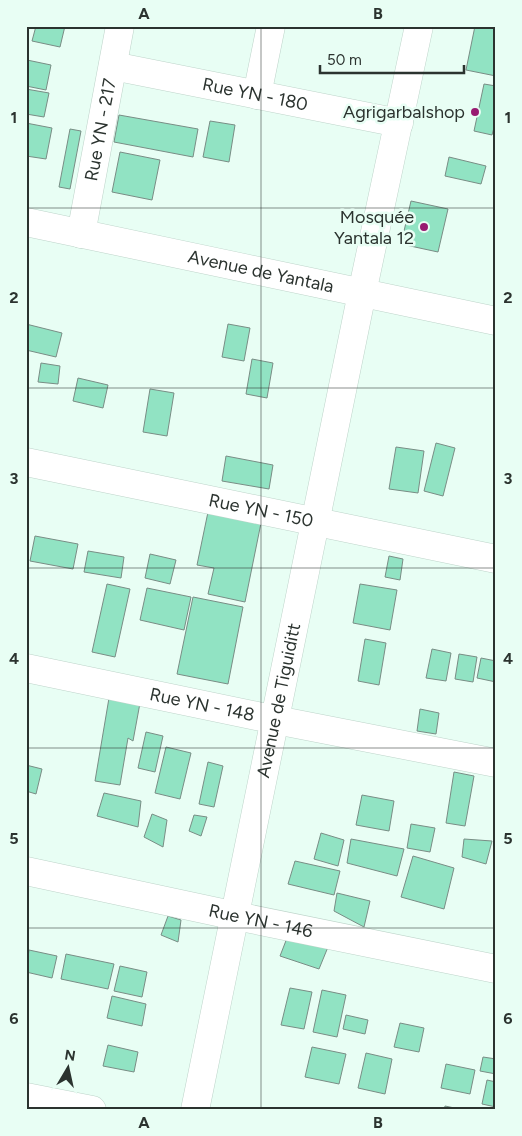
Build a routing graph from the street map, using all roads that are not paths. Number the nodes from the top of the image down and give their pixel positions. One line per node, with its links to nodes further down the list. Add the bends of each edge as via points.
1 (120, 26): 4 (street, Rue YN - 217)
2 (271, 26): 5 (street)
3 (420, 26): 6 (street, Avenue de Tiguiditt)
4 (113, 66): 5 (street, Rue YN - 180); 8 (street, Rue YN - 217)
5 (257, 95): 6 (street, Rue YN - 180)
6 (399, 122): 9 (street, Avenue de Tiguiditt)
7 (26, 222): 8 (street, Avenue de Yantala)
8 (81, 234): 9 (street, Avenue de Yantala)
9 (362, 293): 10 (street, Avenue de Yantala); 12 (street, Avenue de Tiguiditt)
10 (496, 321)
11 (26, 462): 12 (street, Rue YN - 150)
12 (316, 521): 13 (street, Rue YN - 150); 15 (street, Avenue de Tiguiditt)
13 (496, 559)
14 (26, 668): 15 (street, Rue YN - 148)
15 (276, 720): 16 (street, Rue YN - 148); 18 (street, Avenue de Tiguiditt)
16 (496, 763)
17 (26, 871): 18 (street, Rue YN - 146)
18 (236, 916): 19 (street, Rue YN - 146); 22 (street, Avenue de Tiguiditt)
19 (496, 969)
20 (26, 1097): 21 (street)
21 (92, 1110)
22 (195, 1110)

